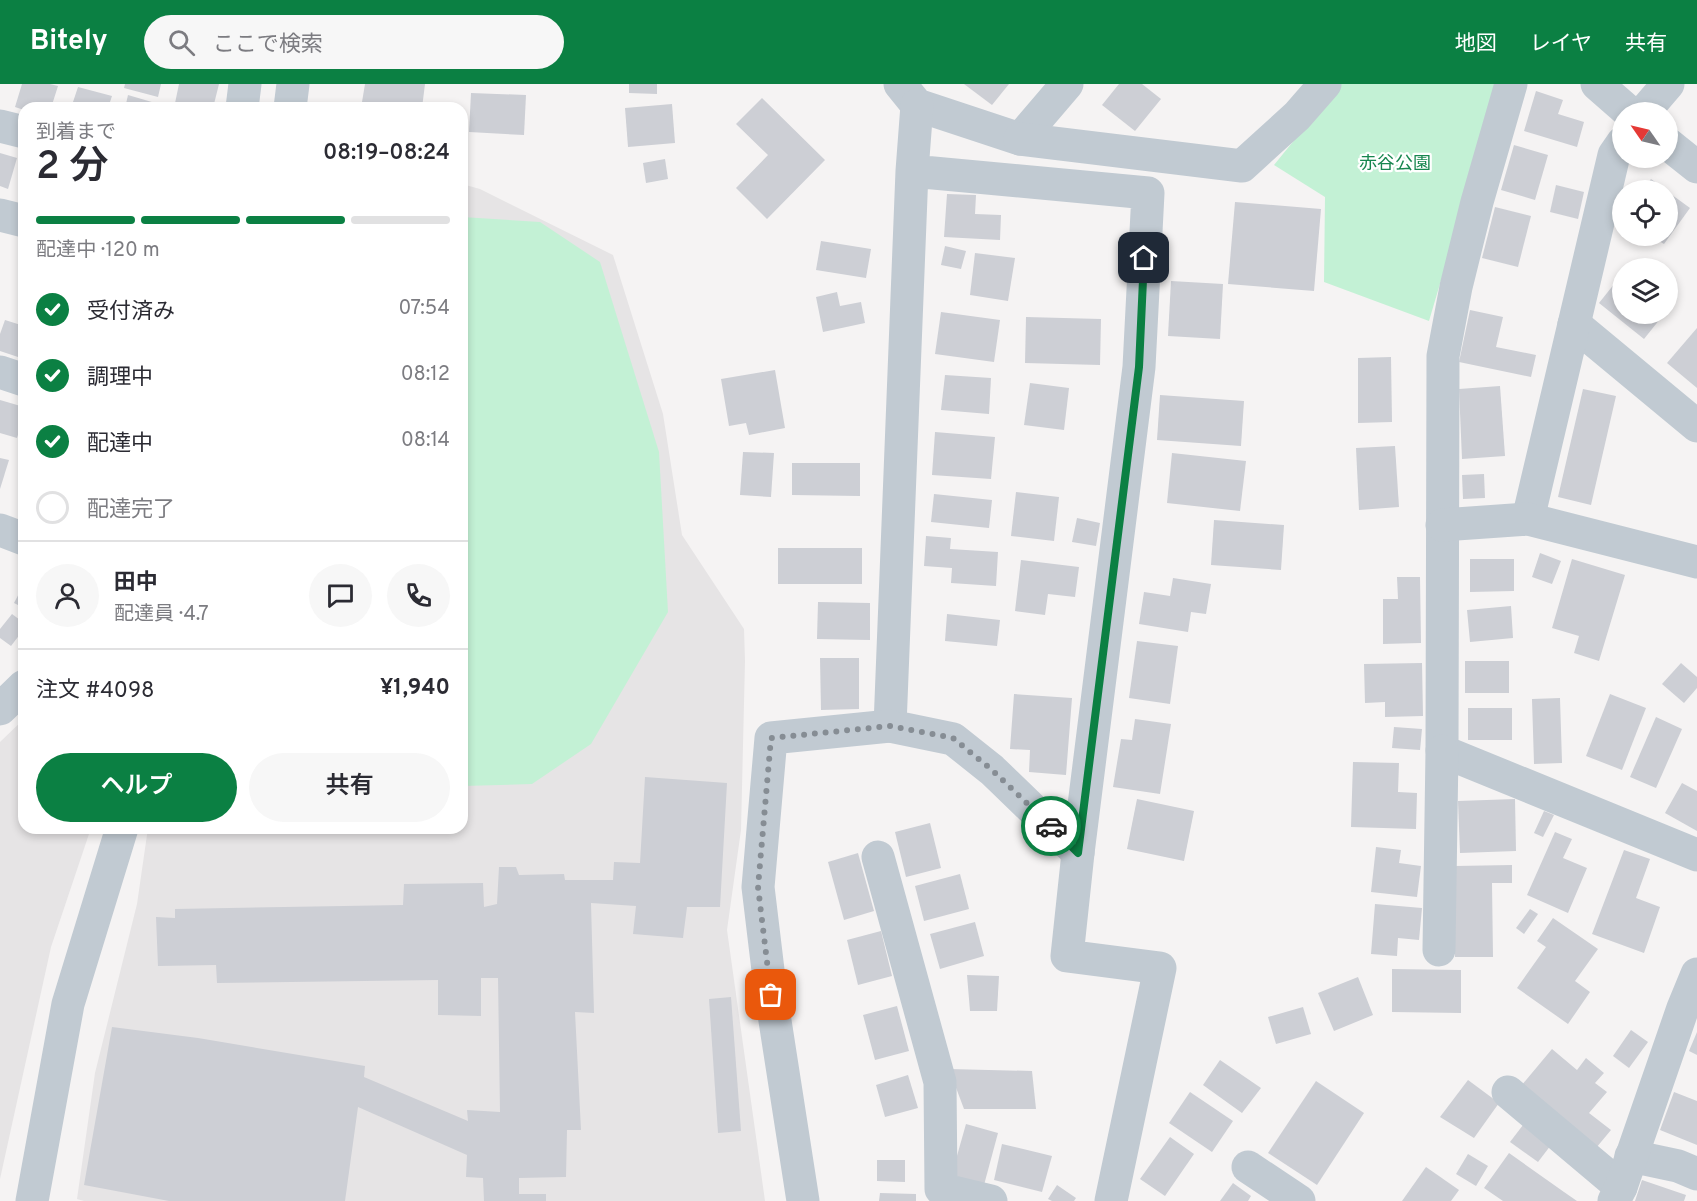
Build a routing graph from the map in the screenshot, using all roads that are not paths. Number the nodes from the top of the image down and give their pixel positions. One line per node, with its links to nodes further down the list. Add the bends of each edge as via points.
1 (245, 84): 9 (street)
2 (293, 84): 10 (street)
3 (1067, 84): 15 (street)
4 (1325, 84): 15 (street, via 1297,117 1242,166)
5 (1511, 84): 27 (street, via 1477,202 1443,356)
6 (1597, 84): 11 (street)
7 (1668, 84): 12 (street)
8 (909, 94): 15 (street); 19 (street)
9 (243, 102)
10 (291, 102)
11 (1618, 102)
12 (1653, 102)
13 (0, 126): 14 (street)
14 (18, 130)
15 (1020, 139)
16 (1678, 152): 18 (street)
17 (1612, 163): 22 (street)
18 (1697, 167)
19 (912, 171): 33 (street); 36 (street, via 1148,193 1139,367)
20 (0, 215): 21 (street)
21 (18, 219)
22 (1574, 324): 25 (street); 26 (street)
23 (0, 372): 24 (street)
24 (18, 378)
25 (1697, 426)
26 (1528, 519): 27 (street); 30 (street)
27 (1442, 525): 34 (street)
28 (0, 530): 29 (street)
29 (18, 537)
30 (1697, 562)
31 (16, 684): 32 (street)
32 (0, 710)
33 (890, 726): 36 (street, via 953,738); 47 (street, via 771,738 758,887)
34 (1442, 751): 37 (street); 39 (street)
35 (120, 834): 46 (street, via 68,1004)
36 (1078, 853): 49 (street, via 1067,956 1160,968)
37 (1697, 855)
38 (878, 857): 48 (street, via 940,1082 941,1189)
39 (1439, 951)
40 (1697, 974): 42 (street)
41 (1508, 1092): 45 (street)
42 (1631, 1156): 44 (street); 45 (street)
43 (1248, 1167): 50 (street)
44 (1697, 1174)
45 (1618, 1194)
46 (32, 1201)
47 (803, 1201)
48 (991, 1201)
49 (1111, 1201)
50 (1299, 1201)

